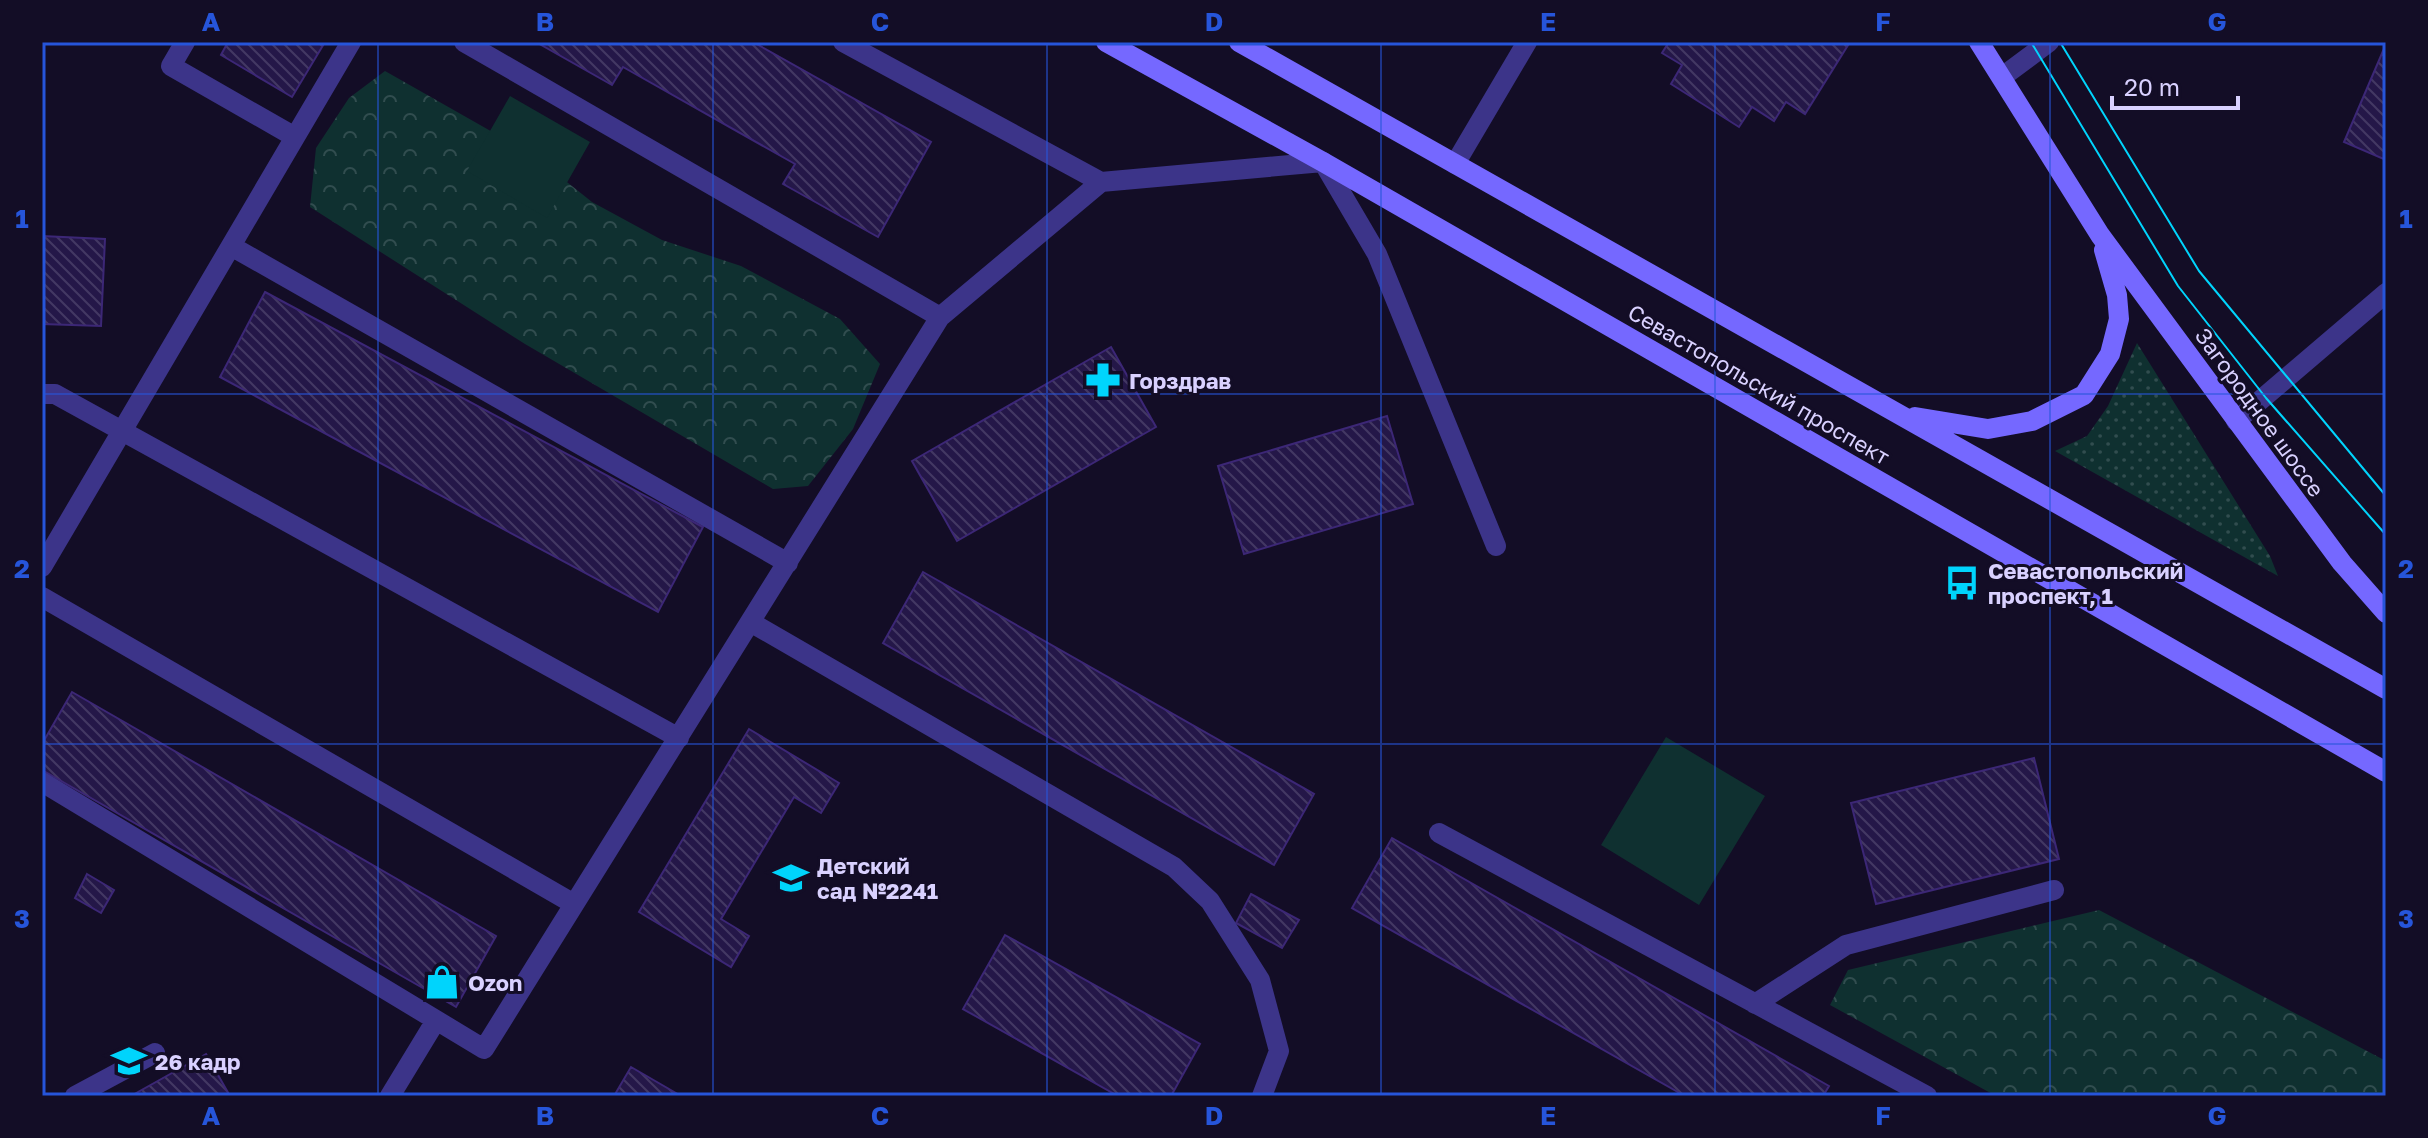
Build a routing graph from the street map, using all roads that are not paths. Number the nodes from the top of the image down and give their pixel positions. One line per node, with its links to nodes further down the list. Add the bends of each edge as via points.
1 (185, 42): 11 (lane, via 171,66)
2 (351, 42): 11 (lane)
3 (464, 42): 18 (lane)
4 (843, 42): 14 (lane)
5 (1106, 42): 12 (main road, Севастопольский проспект)
6 (1239, 42): 13 (main road, Севастопольский проспект)
7 (1527, 42): 13 (lane)
8 (1979, 42): 10 (main road, Загородное шоссе)
9 (2049, 42): 10 (lane)
10 (2002, 77): 15 (main road, Загородное шоссе)
11 (295, 137): 16 (lane)
12 (1323, 162): 14 (lane); 23 (lane, via 1377,254); 31 (main road, Севастопольский проспект)
13 (1455, 164): 20 (main road, Севастопольский проспект)
14 (1101, 182): 18 (lane)
15 (2100, 235): 20 (main road, Загородное шоссе, via 2119,319 2110,354 2084,395 2032,421 1988,429 1929,421); 21 (main road, Загородное шоссе)
16 (231, 246): 22 (lane); 24 (lane)
17 (2386, 293): 21 (lane)
18 (940, 317): 24 (lane)
19 (42, 394): 22 (lane, via 55,394)
20 (1874, 402): 29 (main road, Севастопольский проспект)
21 (2236, 421): 27 (main road, Загородное шоссе)
22 (122, 431): 25 (lane); 30 (lane)
23 (1496, 546)
24 (788, 563): 28 (lane)
25 (42, 567)
26 (42, 597): 35 (lane)
27 (2386, 613)
28 (752, 623): 30 (lane); 41 (lane, via 1174,867 1210,901 1260,980 1279,1051)
29 (2386, 689)
30 (679, 738): 35 (lane)
31 (2386, 772)
32 (42, 782): 37 (lane)
33 (1439, 833): 36 (lane)
34 (2054, 890): 36 (lane, via 1846,945)
35 (574, 904): 37 (lane, via 484,1049)
36 (1755, 1004): 42 (lane)
37 (435, 1022): 40 (lane)
38 (155, 1053): 39 (lane)
39 (75, 1096)
40 (390, 1096)
41 (1262, 1096)
42 (1927, 1096)

